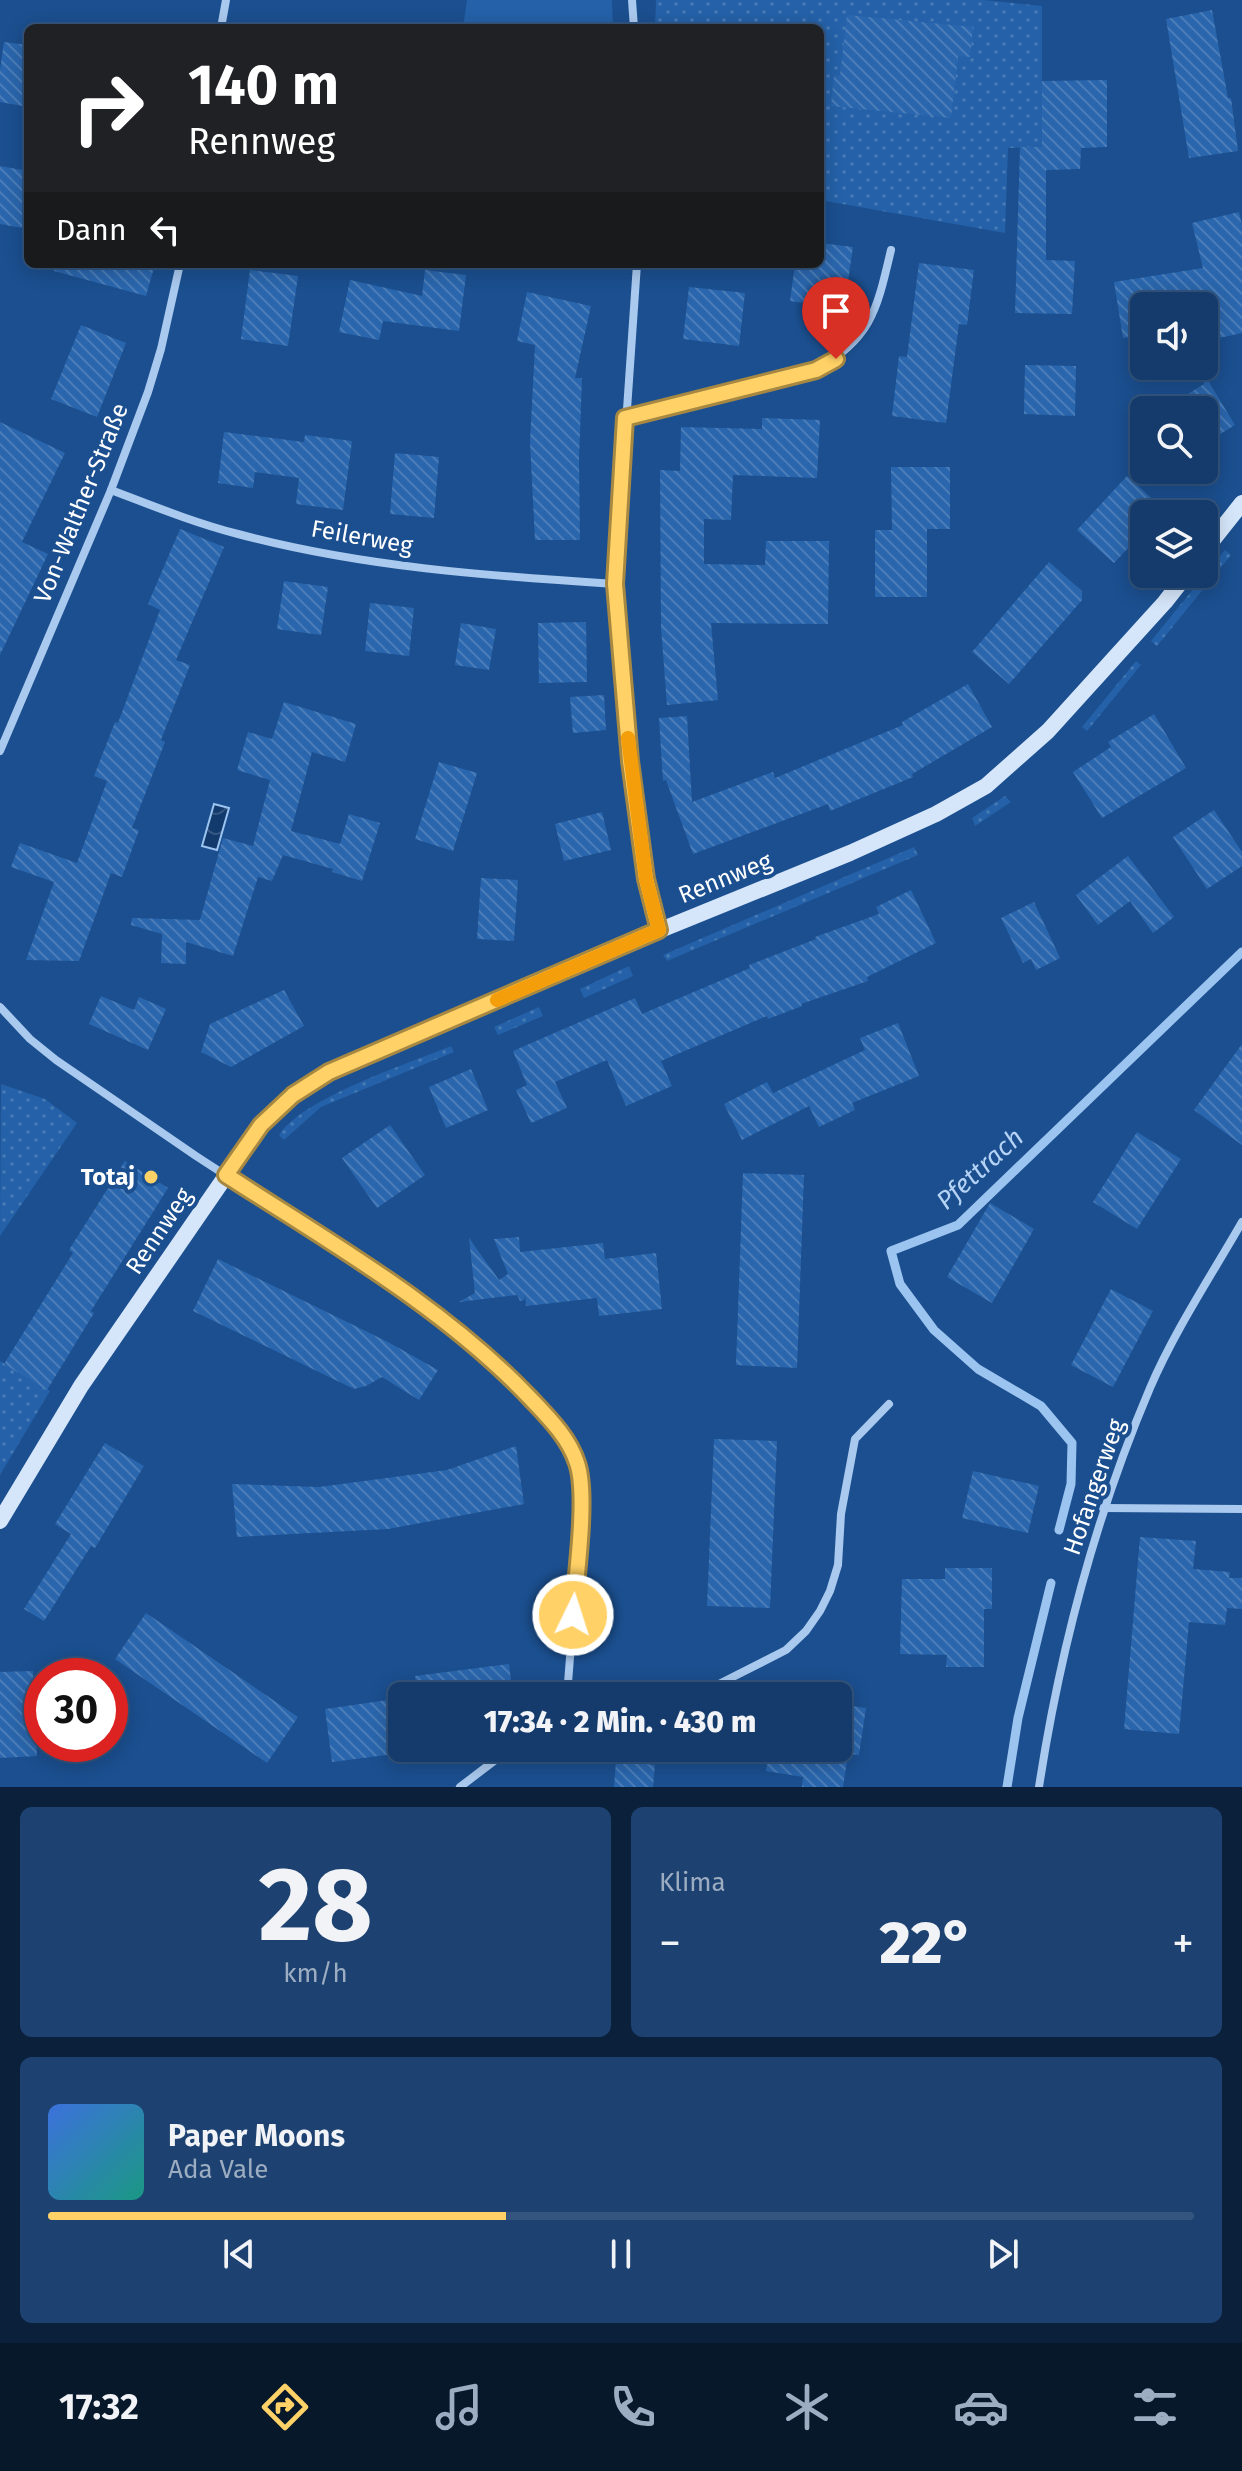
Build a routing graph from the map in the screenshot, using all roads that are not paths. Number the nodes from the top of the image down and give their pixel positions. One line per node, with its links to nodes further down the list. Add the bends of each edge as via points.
1 (226, 0): 3 (street)
2 (632, 0): 4 (street)
3 (222, 24)
4 (634, 24)
5 (891, 250): 8 (street, via 866,329 836,359 816,370)
6 (179, 268): 9 (street, Von-Walther-Straße, via 161,349)
7 (637, 268): 8 (street)
8 (625, 418): 12 (street)
9 (111, 490): 12 (street, Feilerweg, via 238,534 321,551 498,576); 14 (street, Von-Walther-Straße)
10 (1242, 503): 11 (main road)
11 (1218, 533)
12 (615, 584): 15 (street, via 630,761 646,879)
13 (1176, 588): 15 (main road, Rennweg, via 1048,731 986,786 850,853)
14 (0, 751)
15 (659, 930): 17 (main road, Rennweg, via 329,1072 261,1125)
16 (0, 1007): 17 (street, via 56,1060)
17 (226, 1175): 22 (main road, Rennweg, via 81,1386); 23 (street, via 454,1329 515,1382 573,1451 579,1467 580,1528)
18 (1242, 1222): 20 (street, Hofangerweg, via 1151,1385)
19 (889, 1404): 24 (street, via 855,1439 838,1565 820,1611 786,1650)
20 (1103, 1508): 21 (street); 27 (street, Hofangerweg)
21 (1242, 1509)
22 (0, 1521)
23 (568, 1682)
24 (723, 1682)
25 (493, 1762): 26 (street)
26 (460, 1787)
27 (1039, 1787)

